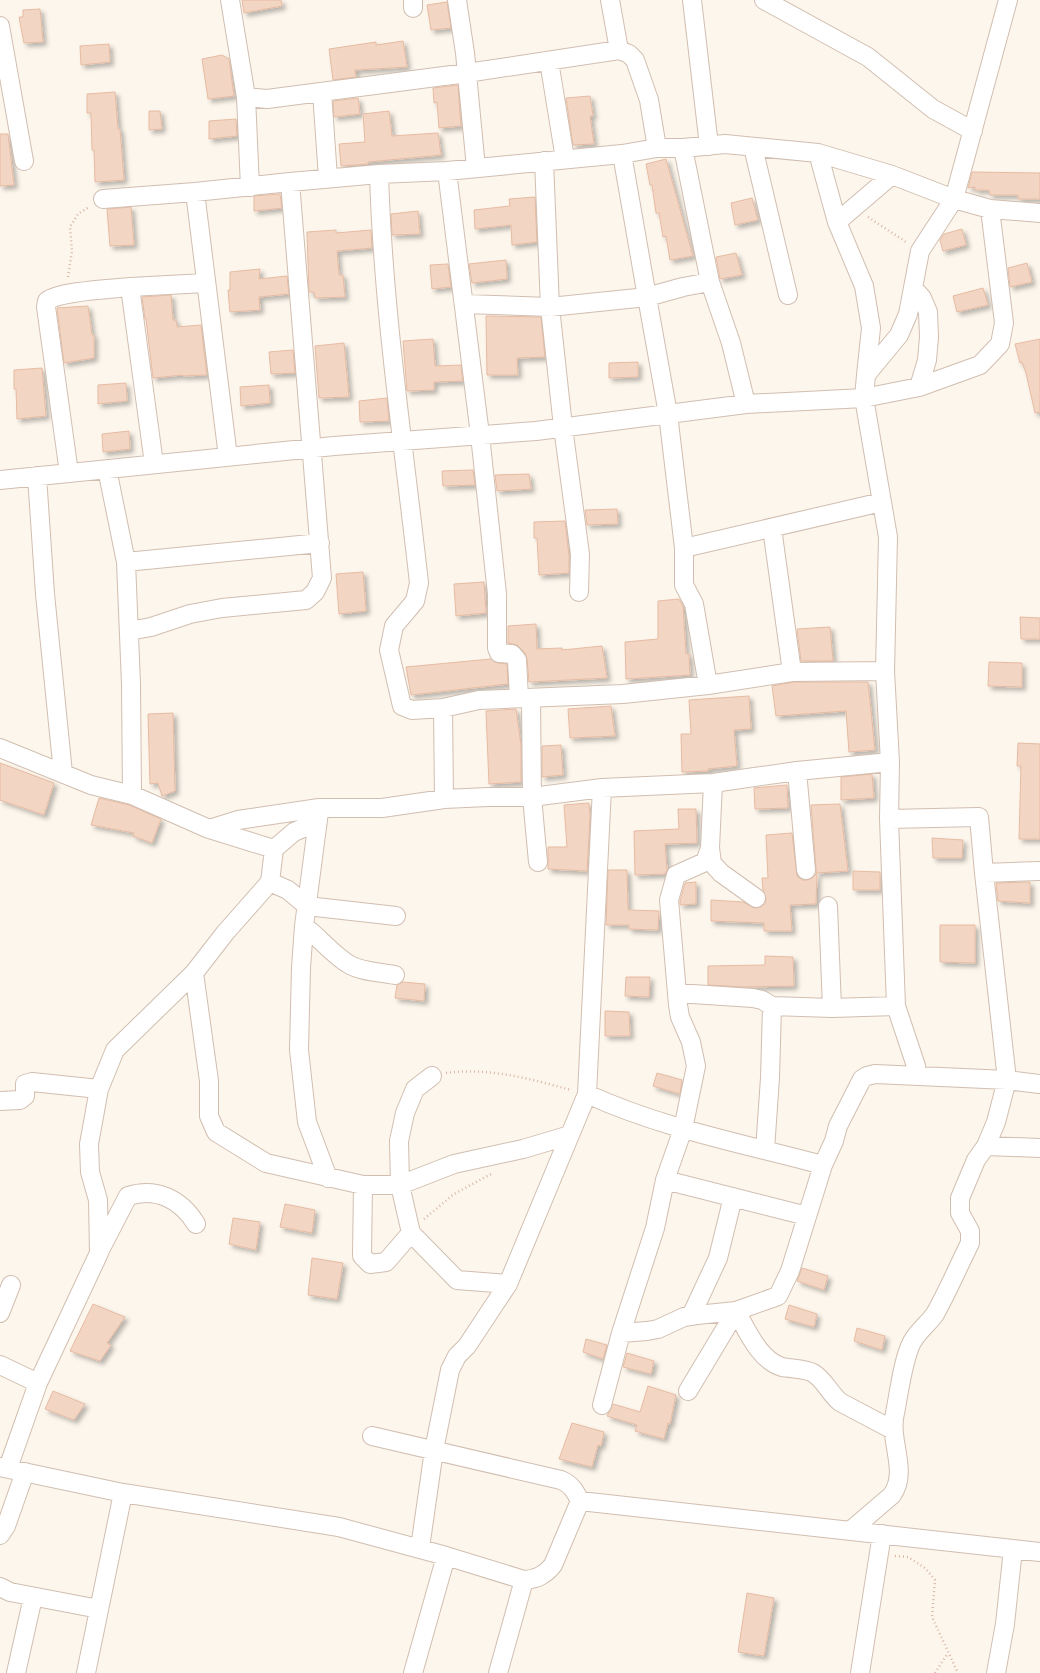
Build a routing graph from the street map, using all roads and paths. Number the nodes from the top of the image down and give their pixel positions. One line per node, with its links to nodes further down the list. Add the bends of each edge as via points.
1 (230, 0): 12 (street)
2 (457, 0): 10 (street)
3 (610, 0): 8 (street)
4 (692, 0): 14 (street)
5 (764, 0): 13 (street, via 868,57 933,109)
6 (1008, 0): 13 (street)
7 (0, 26): 21 (street)
8 (619, 50): 9 (street); 16 (street, via 635,60 648,100)
9 (549, 61): 10 (street); 20 (street)
10 (467, 73): 11 (street); 23 (street)
11 (322, 92): 12 (street, via 267,99); 27 (street)
12 (246, 97): 29 (street)
13 (973, 132): 32 (street)
14 (709, 146): 15 (street, via 725,144); 17 (street)
15 (753, 147): 18 (street); 43 (street)
16 (657, 148): 17 (street); 19 (street)
17 (683, 148): 38 (street)
18 (818, 153): 26 (street); 36 (street)
19 (622, 154): 20 (street); 44 (street)
20 (565, 159): 22 (street)
21 (24, 161)
22 (544, 161): 23 (street); 46 (street)
23 (476, 168): 24 (street)
24 (447, 171): 25 (street); 45 (street)
25 (379, 174): 27 (street); 54 (street, via 387,309)
26 (892, 175): 32 (street); 33 (street)
27 (328, 178): 28 (street)
28 (290, 182): 29 (street); 55 (street)
29 (250, 186): 30 (street)
30 (195, 192): 31 (street); 39 (street)
31 (103, 199): 42 (path, via 78,214 70,227 70,272)
32 (954, 199): 34 (street); 37 (street)
33 (854, 208): 36 (street); 37 (path)
34 (990, 209): 35 (street); 48 (street, via 1004,323 1000,344 980,366)
35 (1040, 213)
36 (837, 222): 47 (street, via 864,286 871,328)
37 (920, 251): 41 (street)
38 (710, 282): 44 (street); 50 (street, via 731,343)
39 (206, 283): 40 (street); 56 (street)
40 (130, 287): 42 (street); 57 (street)
41 (914, 289): 47 (street, via 900,335); 48 (street, via 922,298 928,312 927,360)
42 (63, 295): 59 (street, via 52,297 47,301 46,307)
43 (788, 295)
44 (647, 297): 46 (street); 51 (street)
45 (464, 304): 46 (street); 53 (street)
46 (550, 306): 52 (street)
47 (866, 375): 49 (street)
48 (919, 387): 49 (street)
49 (864, 398): 50 (street); 62 (street)
50 (746, 404): 51 (street)
51 (668, 414): 52 (street); 65 (street)
52 (563, 427): 53 (street); 67 (street, via 580,554)
53 (480, 435): 54 (street); 72 (street, via 497,594 497,648 499,653 512,654 517,660)
54 (403, 441): 55 (street); 73 (street, via 419,583 415,601 394,626 390,650 402,706 412,710)
55 (311, 448): 56 (street); 64 (street)
56 (228, 457): 57 (street)
57 (154, 464): 58 (street)
58 (107, 469): 59 (street); 66 (street)
59 (68, 473): 60 (street)
60 (37, 476): 61 (street); 77 (street, via 45,594)
61 (0, 480)
62 (882, 502): 63 (street); 69 (street, via 888,537)
63 (772, 528): 65 (street); 70 (street)
64 (320, 543): 66 (street); 68 (street, via 322,578 315,592 306,600 222,608)
65 (684, 548): 71 (street, via 684,585 694,604)
66 (126, 562): 68 (street)
67 (580, 592)
68 (130, 631): 80 (street)
69 (885, 671): 70 (street); 75 (street)
70 (792, 672): 71 (street)
71 (708, 685): 72 (street, via 623,694)
72 (525, 698): 73 (street, via 479,700); 81 (street)
73 (443, 708): 82 (street)
74 (0, 748): 77 (street)
75 (890, 762): 76 (street); 84 (street)
76 (797, 771): 78 (street); 89 (street)
77 (63, 773): 80 (street, via 91,785)
78 (713, 783): 79 (street); 86 (street)
79 (602, 788): 81 (street); 109 (street)
80 (132, 794): 85 (street)
81 (532, 797): 82 (street); 88 (street)
82 (444, 800): 83 (street)
83 (318, 814): 85 (street, via 238,820); 87 (street); 94 (street)
84 (889, 819): 91 (street, via 979,817); 102 (street)
85 (209, 829): 87 (street)
86 (710, 848): 93 (street, via 712,863 721,873); 100 (street, via 705,862 676,875 669,900)
87 (274, 849): 92 (street)
88 (538, 862)
89 (806, 870)
90 (1040, 871): 91 (street)
91 (984, 873): 106 (street)
92 (270, 882): 94 (street, via 288,890); 98 (street, via 225,933)
93 (756, 898)
94 (307, 906): 96 (street); 97 (street)
95 (828, 906): 103 (street)
96 (396, 916)
97 (304, 926): 99 (street, via 351,965 365,970); 118 (street, via 299,1050 307,1122)
98 (194, 974): 108 (street, via 116,1050); 118 (street, via 209,1081 209,1116 216,1132 266,1163)
99 (395, 974)
100 (677, 993): 101 (street, via 753,998); 111 (street, via 680,1017 691,1042 696,1066)
101 (772, 1006): 103 (street); 115 (street)
102 (896, 1006): 103 (street); 104 (street, via 916,1066)
103 (832, 1008)
104 (916, 1075): 106 (street); 116 (street, via 875,1074 862,1079 838,1126)
105 (432, 1076): 109 (path, via 460,1071 519,1075); 121 (street, via 415,1089 405,1113 399,1141)
106 (1007, 1080): 107 (street); 113 (street, via 996,1122)
107 (1040, 1084)
108 (99, 1089): 110 (street, via 32,1082 25,1084 25,1096 20,1100); 126 (street, via 89,1144 90,1172 98,1200)
109 (587, 1094): 111 (street, via 609,1104); 112 (street)
110 (0, 1101)
111 (683, 1128): 115 (street); 119 (street)
112 (570, 1135): 121 (street, via 523,1149 454,1164); 127 (street)
113 (986, 1146): 114 (street); 137 (street, via 976,1160 960,1198 960,1214 970,1231 970,1243 934,1314 912,1342 895,1409)
114 (1040, 1148)
115 (765, 1150): 116 (street)
116 (823, 1165): 123 (street)
117 (496, 1170): 125 (path, via 454,1194 431,1212)
118 (328, 1178): 120 (street)
119 (665, 1180): 122 (street); 132 (street, via 655,1228)
120 (363, 1185): 121 (street); 125 (street, via 362,1256 370,1264 386,1262)
121 (400, 1185): 125 (street)
122 (733, 1197): 123 (street); 131 (street, via 718,1258)
123 (807, 1216): 129 (street, via 790,1271 778,1296)
124 (196, 1224): 126 (street, via 189,1212 179,1203 156,1194 138,1193 128,1196)
125 (411, 1233): 127 (street, via 457,1280)
126 (98, 1253): 134 (street)
127 (508, 1284): 139 (street, via 467,1346 457,1356 450,1370)
128 (11, 1285): 130 (street)
129 (736, 1311): 131 (street); 135 (street); 137 (street, via 754,1342 771,1362 812,1372 840,1402)
130 (0, 1313)
131 (691, 1316): 132 (street, via 647,1331)
132 (622, 1333): 136 (street)
133 (0, 1365): 134 (street)
134 (38, 1383): 140 (street)
135 (688, 1391)
136 (602, 1405)
137 (893, 1430): 143 (street, via 899,1481 896,1489)
138 (372, 1436): 139 (street)
139 (434, 1450): 142 (street, via 561,1480 575,1490); 146 (street)
140 (11, 1469): 141 (street); 145 (street, via 6,1526)
141 (123, 1493): 146 (street, via 339,1528); 153 (street)
142 (580, 1501): 143 (street); 150 (street, via 553,1565 546,1573 535,1579)
143 (850, 1531): 144 (street)
144 (882, 1534): 147 (street); 154 (path, via 891,1556 908,1556 925,1568 935,1580 932,1617); 159 (street)
145 (0, 1535)
146 (420, 1548): 149 (street)
147 (1013, 1549): 148 (street); 162 (street, via 1005,1624)
148 (1040, 1552)
149 (446, 1556): 150 (street); 157 (street)
150 (524, 1580): 158 (street)
151 (0, 1587): 152 (street, via 10,1592)
152 (33, 1596): 153 (street); 155 (street)
153 (99, 1609): 156 (street)
154 (948, 1652): 160 (path); 161 (path)
155 (16, 1673)
156 (86, 1673)
157 (413, 1673)
158 (498, 1673)
159 (860, 1673)
160 (935, 1673)
161 (958, 1673)
162 (996, 1673)

